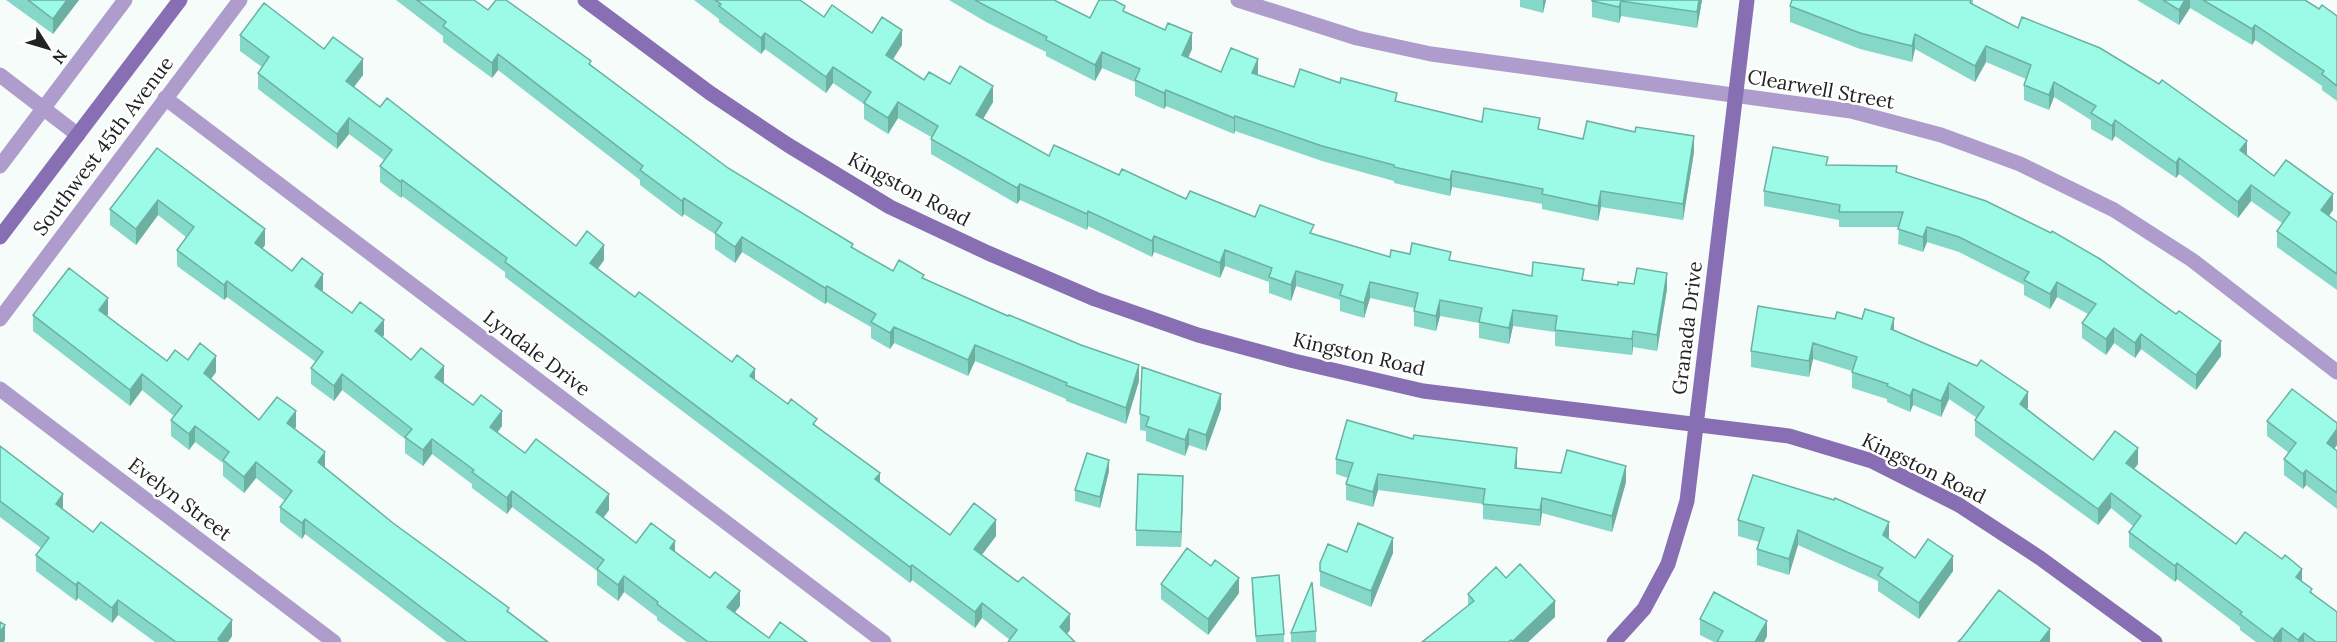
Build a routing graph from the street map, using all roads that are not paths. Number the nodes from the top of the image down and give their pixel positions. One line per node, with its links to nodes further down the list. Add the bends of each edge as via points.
1 (125, 0): 10 (street)
2 (180, 0): 11 (street, Southwest 45th Avenue)
3 (240, 0): 9 (street, Southwest 45th Avenue)
4 (585, 0): 17 (street, Kingston Road, via 710,93 890,207 1095,299 1198,335 1423,390)
5 (1238, 0): 8 (street, Clearwell Street, via 1357,38 1431,54)
6 (1747, 0): 8 (street, Granada Drive)
7 (0, 75): 10 (street)
8 (1735, 95): 15 (street, Clearwell Street, via 1851,111 1941,135 2020,164 2114,210 2192,260); 17 (street, Granada Drive)
9 (165, 98): 14 (street, Southwest 45th Avenue); 20 (street, Lyndale Drive)
10 (44, 108): 11 (street); 12 (street)
11 (78, 135): 13 (street, Southwest 45th Avenue)
12 (0, 166)
13 (0, 237)
14 (0, 319)
15 (2337, 372)
16 (0, 388): 19 (street, Evelyn Street)
17 (1698, 424): 18 (street, Kingston Road, via 1789,436 1872,461 1959,505 2040,558); 21 (street, Granada Drive, via 1687,501 1668,564 1644,609)
18 (2145, 639)
19 (334, 642)
20 (884, 642)
21 (1614, 642)

